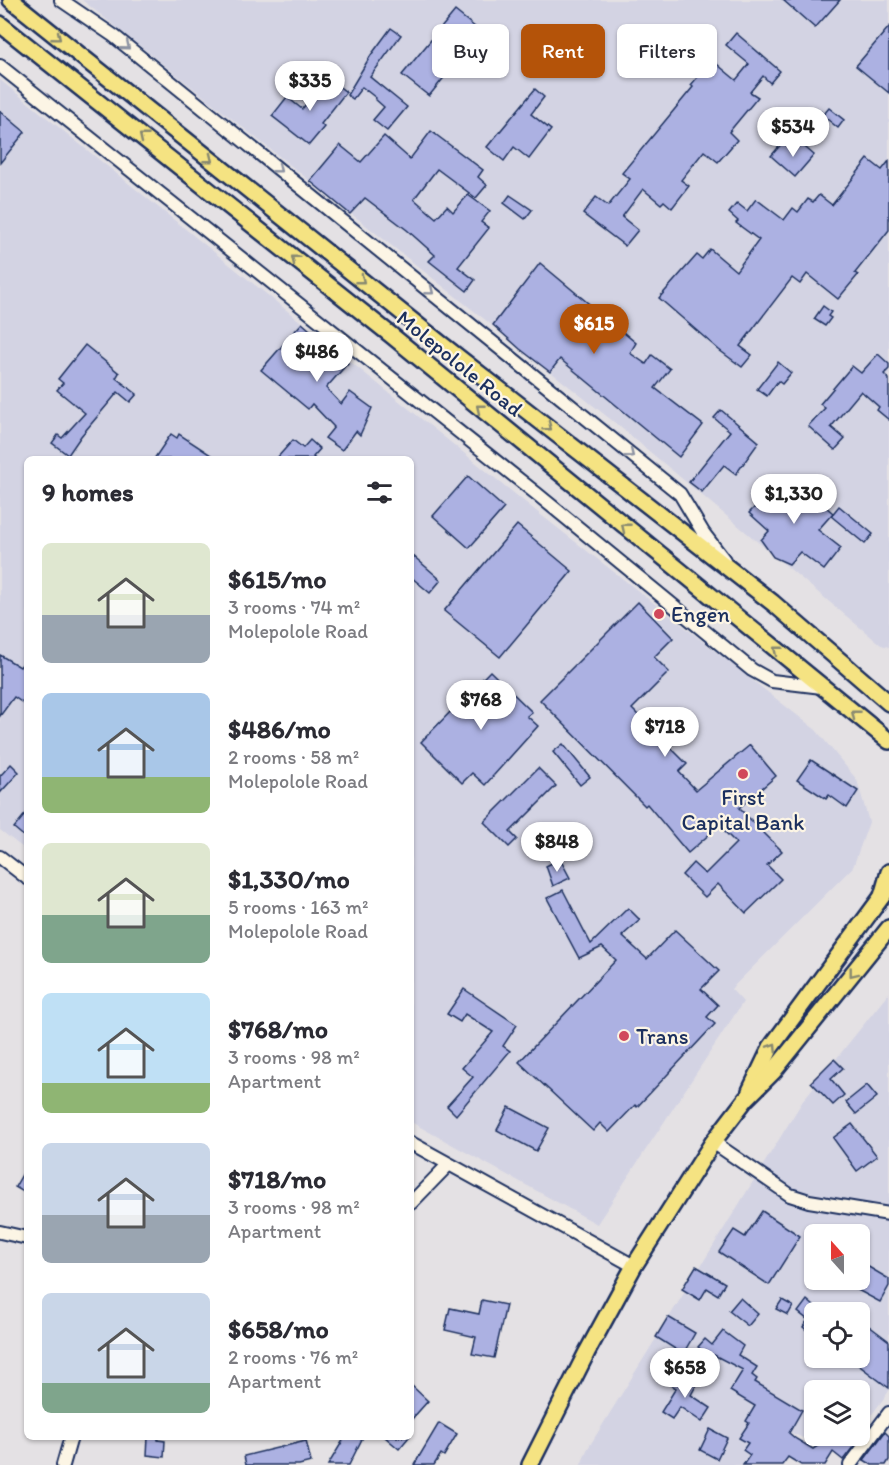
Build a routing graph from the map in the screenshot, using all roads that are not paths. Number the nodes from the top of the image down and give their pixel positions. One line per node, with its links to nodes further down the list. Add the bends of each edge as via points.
1 (11, 0): 5 (main road, Molepolole Road, one-way to 5)
2 (61, 0): 5 (street, one-way to 5, via 114,36 680,494)
3 (0, 24): 6 (main road, Molepolole Road, one-way to 3, via 391,335)
4 (0, 66): 6 (street, via 752,670 772,681)
5 (733, 572): 7 (main road, Molepolole Road)
6 (822, 687): 8 (main road, Molepolole Road, one-way to 6)
7 (886, 698)
8 (887, 740): 9 (main road)
9 (889, 755)
10 (0, 857): 12 (street)
11 (889, 872): 13 (main road)
12 (24, 876)
13 (886, 891): 15 (main road, one-way to 13, via 771,1047)
14 (889, 928): 15 (main road, one-way to 15, via 773,1072)
15 (746, 1099): 16 (main road)
16 (713, 1142): 20 (street, via 790,1195); 23 (main road)
17 (414, 1145): 18 (street)
18 (448, 1165): 19 (street); 23 (street)
19 (414, 1200)
20 (889, 1214)
21 (0, 1232): 22 (street)
22 (24, 1237)
23 (634, 1266): 27 (main road)
24 (889, 1413): 28 (street)
25 (70, 1440): 26 (street)
26 (63, 1465)
27 (530, 1465)
28 (850, 1465)

